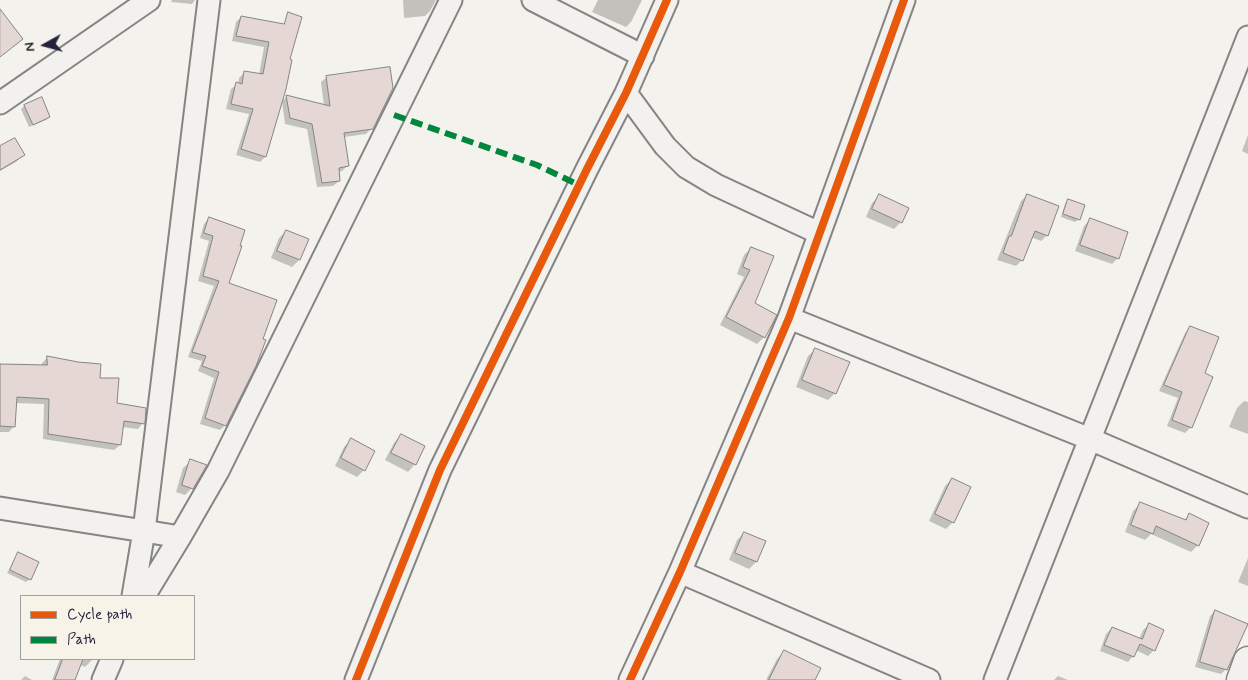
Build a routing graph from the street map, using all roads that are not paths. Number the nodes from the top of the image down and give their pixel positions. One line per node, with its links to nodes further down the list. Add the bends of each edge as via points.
1 (149, 0): 10 (street)
2 (209, 0): 16 (street)
3 (451, 0): 17 (street, via 218,470)
4 (532, 0): 8 (street)
5 (667, 0): 8 (street)
6 (904, 0): 11 (street)
7 (1248, 37): 13 (street)
8 (643, 56): 9 (street)
9 (626, 93): 11 (street, via 686,167 716,185); 24 (street, via 440,470)
10 (0, 104)
11 (819, 233): 12 (street)
12 (789, 318): 13 (street); 18 (street)
13 (1090, 439): 14 (street); 27 (street)
14 (1248, 507)
15 (0, 508): 16 (street)
16 (144, 531): 17 (street); 19 (street)
17 (180, 537): 20 (street)
18 (680, 572): 25 (street); 26 (street)
19 (133, 595)
20 (145, 595)
21 (112, 660): 23 (street)
22 (1248, 662): 28 (street)
23 (103, 680)
24 (356, 680)
25 (630, 680)
26 (929, 680)
27 (995, 680)
28 (1240, 680)

